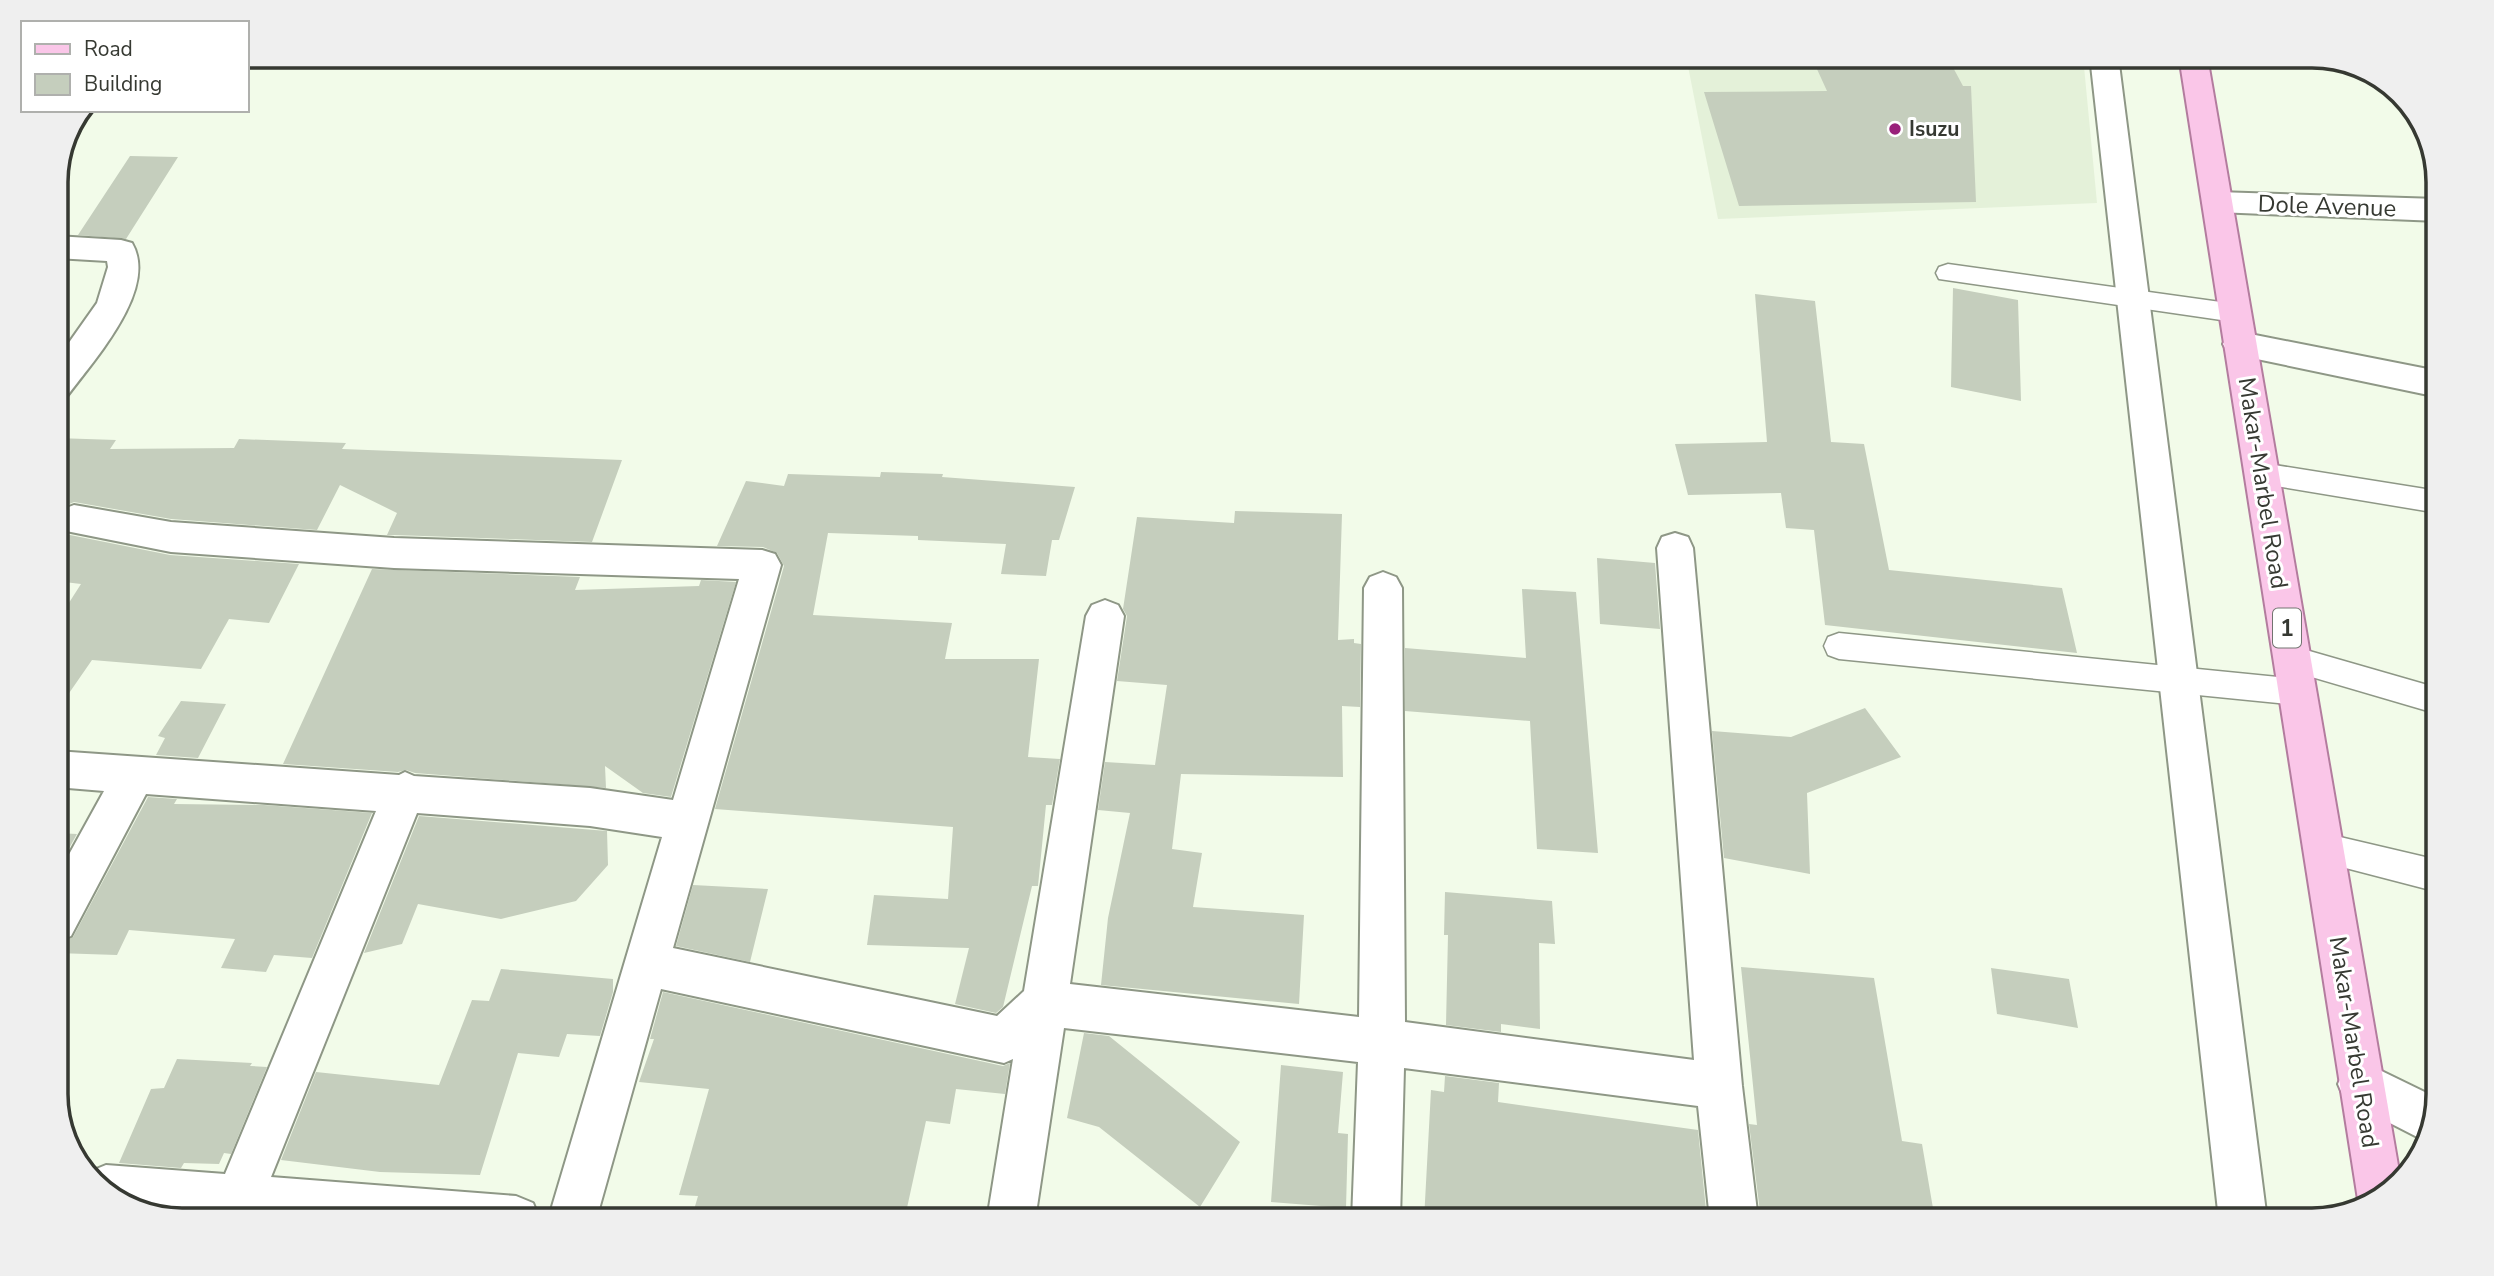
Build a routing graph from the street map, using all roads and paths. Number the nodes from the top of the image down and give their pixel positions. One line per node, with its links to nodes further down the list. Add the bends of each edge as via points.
1 (2105, 68): 7 (street)
2 (2195, 68): 3 (main road, Makar-Marbel Road / 1)
3 (2217, 202): 4 (street, Dole Avenue); 8 (main road, Makar-Marbel Road / 1)
4 (2426, 210)
5 (68, 248): 9 (street, via 121,251 126,263 121,289)
6 (1948, 273): 7 (lane)
7 (2132, 299): 8 (lane); 19 (street)
8 (2238, 328): 10 (street); 11 (main road, Makar-Marbel Road / 1)
9 (68, 369)
10 (2426, 381)
11 (2262, 474): 12 (lane); 18 (main road, Makar-Marbel Road / 1)
12 (2426, 500)
13 (74, 520): 24 (street, via 171,537 394,554 762,565)
14 (1675, 548): 32 (street)
15 (1383, 588): 30 (street)
16 (1105, 616): 29 (street)
17 (1839, 646): 19 (lane)
18 (2295, 676): 19 (lane); 20 (lane); 25 (main road, Makar-Marbel Road / 1)
19 (2179, 680): 42 (street)
20 (2426, 699)
21 (68, 770): 22 (street)
22 (134, 776): 23 (street); 27 (street)
23 (405, 791): 24 (street, via 590,807); 36 (street)
24 (687, 821): 28 (street)
25 (2323, 848): 26 (lane); 31 (main road, Makar-Marbel Road / 1)
26 (2426, 873)
27 (68, 900)
28 (646, 964): 29 (street, via 1004,1040); 38 (street)
29 (1044, 1003): 30 (street); 39 (street)
30 (1382, 1042): 32 (street); 40 (street)
31 (2361, 1084): 33 (street); 34 (main road, Makar-Marbel Road / 1)
32 (1719, 1086): 41 (street)
33 (2423, 1117)
34 (2378, 1186)
35 (121, 1190): 36 (street)
36 (239, 1198): 37 (street)
37 (365, 1208)
38 (575, 1208)
39 (1013, 1208)
40 (1376, 1208)
41 (1733, 1208)
42 (2242, 1208)

